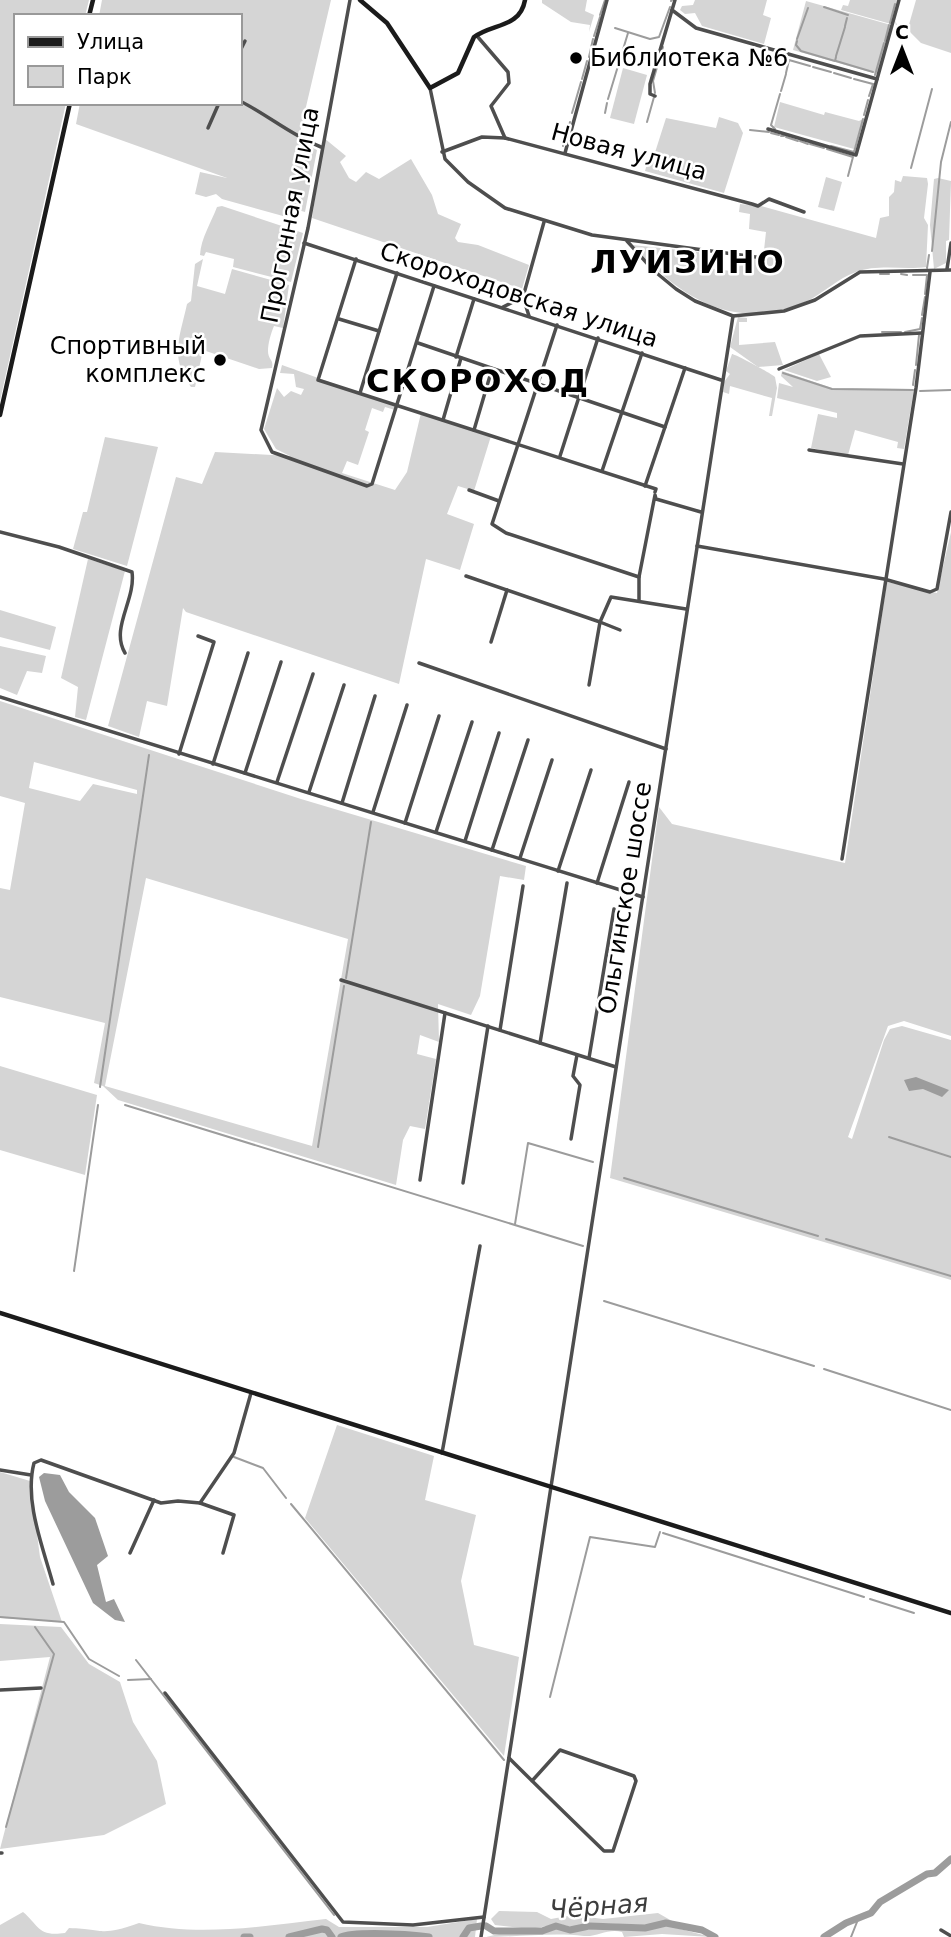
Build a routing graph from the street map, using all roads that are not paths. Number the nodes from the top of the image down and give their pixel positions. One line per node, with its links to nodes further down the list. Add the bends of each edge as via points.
1 (350, 0): 20 (street, Прогонная улица)
2 (360, 0): 12 (street, via 398,36)
3 (525, 0): 8 (street, via 515,20)
4 (607, 0): 22 (street)
5 (675, 0): 7 (street)
6 (899, 0): 11 (street)
7 (672, 10): 11 (street, via 696,28); 13 (street, via 650,84 650,94)
8 (476, 35): 12 (street, via 458,72); 19 (street, via 509,75 509,83 491,106)
9 (245, 41): 10 (street)
10 (242, 47)
11 (877, 79): 18 (street, via 856,155)
12 (430, 88): 21 (street)
13 (655, 96)
14 (242, 102): 20 (street)
15 (70, 105): 56 (street)
16 (218, 105): 17 (street)
17 (208, 128)
18 (768, 130)
19 (505, 138): 21 (street, Новая улица, via 482,137); 22 (street, Новая улица)
20 (321, 147): 26 (street, Прогонная улица)
21 (442, 152): 24 (street, via 455,171 505,208)
22 (565, 153): 23 (street, Новая улица, via 758,206 769,200)
23 (804, 212)
24 (544, 222): 25 (street); 34 (street)
25 (627, 241): 28 (street); 38 (street, via 676,289)
26 (304, 243): 29 (street, Скороходовская улица); 54 (street, Прогонная улица, via 262,436 281,457 367,486 372,484)
27 (951, 243): 30 (street)
28 (763, 258)
29 (356, 260): 32 (street, Скороходовская улица); 39 (street)
30 (949, 270): 31 (street)
31 (930, 272): 38 (street, via 860,272 815,300 784,312); 42 (street)
32 (397, 273): 33 (street, Скороходовская улица); 41 (street)
33 (434, 286): 35 (street, Скороходовская улица); 44 (street)
34 (523, 297): 36 (street); 37 (street)
35 (474, 299): 36 (street, Скороходовская улица); 46 (street)
36 (503, 307): 37 (street, Скороходовская улица)
37 (529, 316): 40 (street, Скороходовская улица)
38 (733, 316): 50 (street, Ольгинское шоссе)
39 (339, 319): 41 (street); 52 (street, via 318,380)
40 (557, 325): 43 (street, Скороходовская улица); 51 (street)
41 (379, 331): 52 (street)
42 (922, 333): 49 (street, via 860,336); 63 (street)
43 (597, 338): 45 (street, Скороходовская улица); 53 (street)
44 (418, 343): 46 (street); 54 (street)
45 (642, 353): 47 (street, Скороходовская улица); 55 (street)
46 (459, 358): 48 (street); 57 (street)
47 (685, 368): 50 (street, Скороходовская улица); 58 (street)
48 (492, 369): 51 (street); 59 (street)
49 (779, 369)
50 (722, 380): 69 (street, Ольгинское шоссе)
51 (539, 385): 53 (street); 60 (street)
52 (360, 393): 54 (street)
53 (580, 398): 55 (street); 62 (street)
54 (397, 405): 57 (street)
55 (622, 412): 58 (street); 64 (street)
56 (0, 415)
57 (443, 419): 59 (street)
58 (665, 427): 65 (street)
59 (474, 429): 60 (street)
60 (518, 443): 62 (street); 68 (street)
61 (809, 450): 63 (street)
62 (559, 457): 64 (street)
63 (903, 464): 75 (street)
64 (602, 471): 65 (street)
65 (645, 486): 67 (street, via 656,489)
66 (469, 490): 68 (street)
67 (655, 494): 69 (street, via 656,499); 74 (street)
68 (499, 501): 74 (street, via 492,521 506,533)
69 (701, 512): 72 (street, Ольгинское шоссе)
70 (951, 512): 75 (street, via 937,589 930,592)
71 (0, 533): 83 (street, via 132,572 119,637)
72 (696, 546): 75 (street); 78 (street, Ольгинское шоссе)
73 (466, 576): 76 (street)
74 (639, 576): 77 (street)
75 (884, 579): 113 (street)
76 (507, 590): 79 (street); 82 (street)
77 (639, 600): 78 (street); 79 (street, via 611,597)
78 (686, 608): 97 (street, Ольгинское шоссе)
79 (600, 622): 80 (street); 89 (street)
80 (620, 630)
81 (198, 636): 98 (street, via 214,642)
82 (491, 642)
83 (125, 653)
84 (248, 653): 100 (street)
85 (281, 662): 102 (street)
86 (419, 663): 97 (street)
87 (313, 674): 104 (street)
88 (344, 685): 105 (street)
89 (589, 685)
90 (375, 696): 106 (street)
91 (0, 697): 98 (street)
92 (407, 705): 107 (street)
93 (439, 716): 108 (street)
94 (472, 722): 109 (street)
95 (499, 733): 110 (street)
96 (528, 740): 111 (street)
97 (666, 749): 118 (street, Ольгинское шоссе)
98 (179, 754): 100 (street)
99 (552, 760): 112 (street)
100 (213, 764): 102 (street)
101 (591, 770): 114 (street)
102 (246, 773): 104 (street)
103 (629, 782): 116 (street)
104 (277, 783): 105 (street)
105 (309, 792): 106 (street)
106 (342, 803): 107 (street)
107 (373, 812): 108 (street)
108 (405, 822): 109 (street)
109 (436, 832): 110 (street)
110 (464, 841): 111 (street)
111 (492, 850): 112 (street)
112 (520, 859): 114 (street)
113 (842, 859)
114 (558, 871): 116 (street)
115 (567, 883): 124 (street)
116 (597, 883): 118 (street)
117 (523, 886): 123 (street)
118 (643, 897): 127 (street, Ольгинское шоссе)
119 (614, 909): 126 (street)
120 (341, 980): 121 (street)
121 (446, 1013): 122 (street); 129 (street)
122 (488, 1026): 123 (street); 130 (street)
123 (500, 1030): 124 (street)
124 (540, 1043): 125 (street)
125 (577, 1055): 126 (street); 128 (street, via 573,1076 580,1085)
126 (589, 1058): 127 (street)
127 (616, 1067): 137 (street, Ольгинское шоссе)
128 (571, 1139)
129 (420, 1180)
130 (463, 1183)
131 (480, 1246): 134 (street)
132 (0, 1313): 133 (street)
133 (251, 1393): 134 (street); 139 (street, via 234,1453)
134 (442, 1453): 137 (street)
135 (0, 1470): 136 (street)
136 (31, 1475): 138 (street, via 34,1463 41,1460); 142 (street, via 38,1528)
137 (549, 1486): 143 (street); 147 (street, Ольгинское шоссе)
138 (154, 1500): 139 (street); 140 (street)
139 (200, 1503): 141 (street, via 234,1515)
140 (130, 1553)
141 (223, 1553)
142 (53, 1584)
143 (951, 1613)
144 (41, 1688): 145 (street)
145 (0, 1690)
146 (165, 1693): 149 (street, via 343,1922 413,1925)
147 (509, 1758): 148 (street); 149 (street, Ольгинское шоссе)
148 (532, 1781): 148 (street, via 560,1750 634,1776 613,1851 604,1851)
149 (484, 1917): 152 (street, Ольгинское шоссе)
150 (941, 1930): 151 (street)
151 (951, 1936)
152 (481, 1937)

